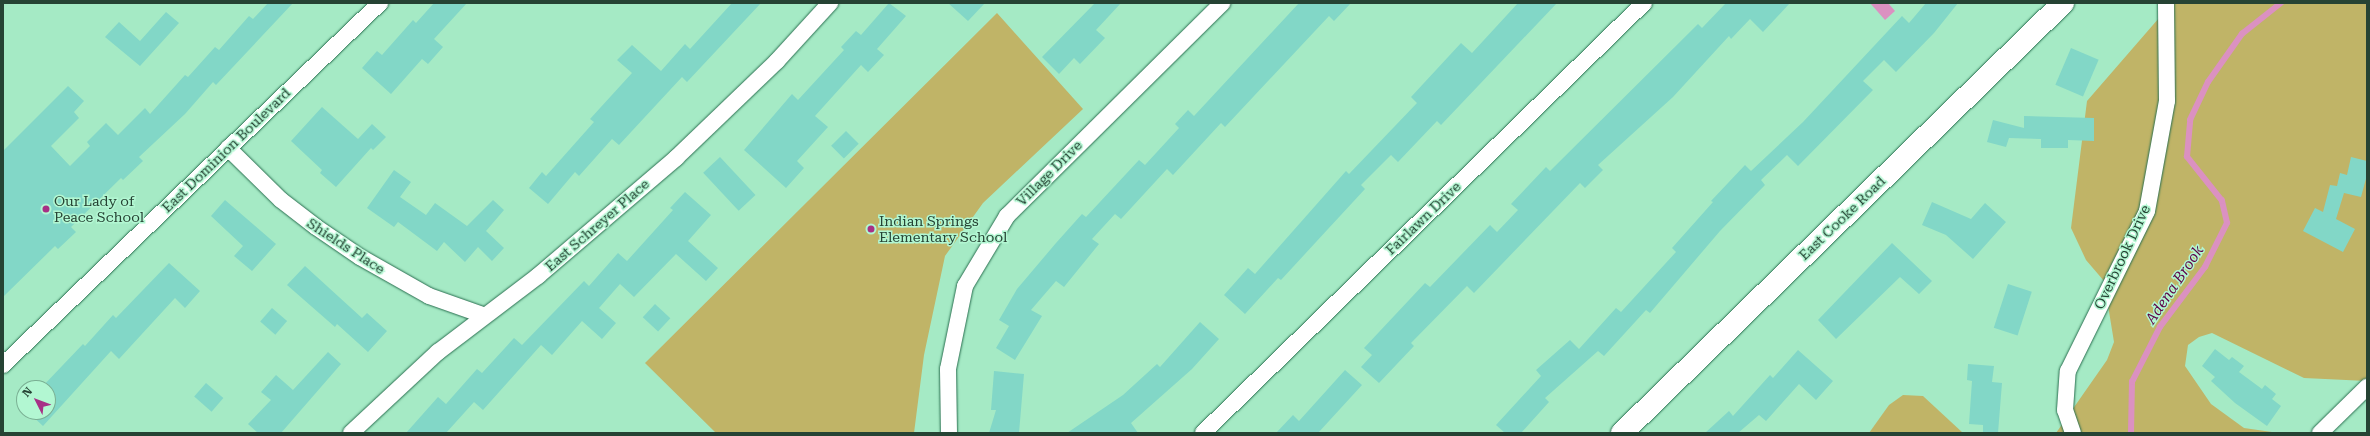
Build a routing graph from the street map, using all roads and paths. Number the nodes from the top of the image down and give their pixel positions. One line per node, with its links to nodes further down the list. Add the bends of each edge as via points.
1 (380, 3): 7 (street, East Dominion Boulevard)
2 (830, 3): 8 (street, East Schreyer Place, via 777,61 676,158 538,276)
3 (1222, 3): 13 (street, Village Drive, via 1007,216 965,286 948,369)
4 (1644, 3): 11 (street, Fairlawn Drive)
5 (2063, 3): 14 (main road, East Cooke Road)
6 (2166, 3): 15 (street, Overbrook Drive, via 2167,100 2147,211 2068,371 2065,410)
7 (228, 148): 8 (street, Shields Place, via 281,200 316,228 360,257 428,296); 9 (street, East Dominion Boulevard)
8 (483, 315): 12 (street, East Schreyer Place, via 410,377)
9 (3, 365)
10 (2367, 387): 16 (street)
11 (1213, 430)
12 (351, 433)
13 (949, 433)
14 (1622, 433)
15 (2073, 433)
16 (2320, 433)

